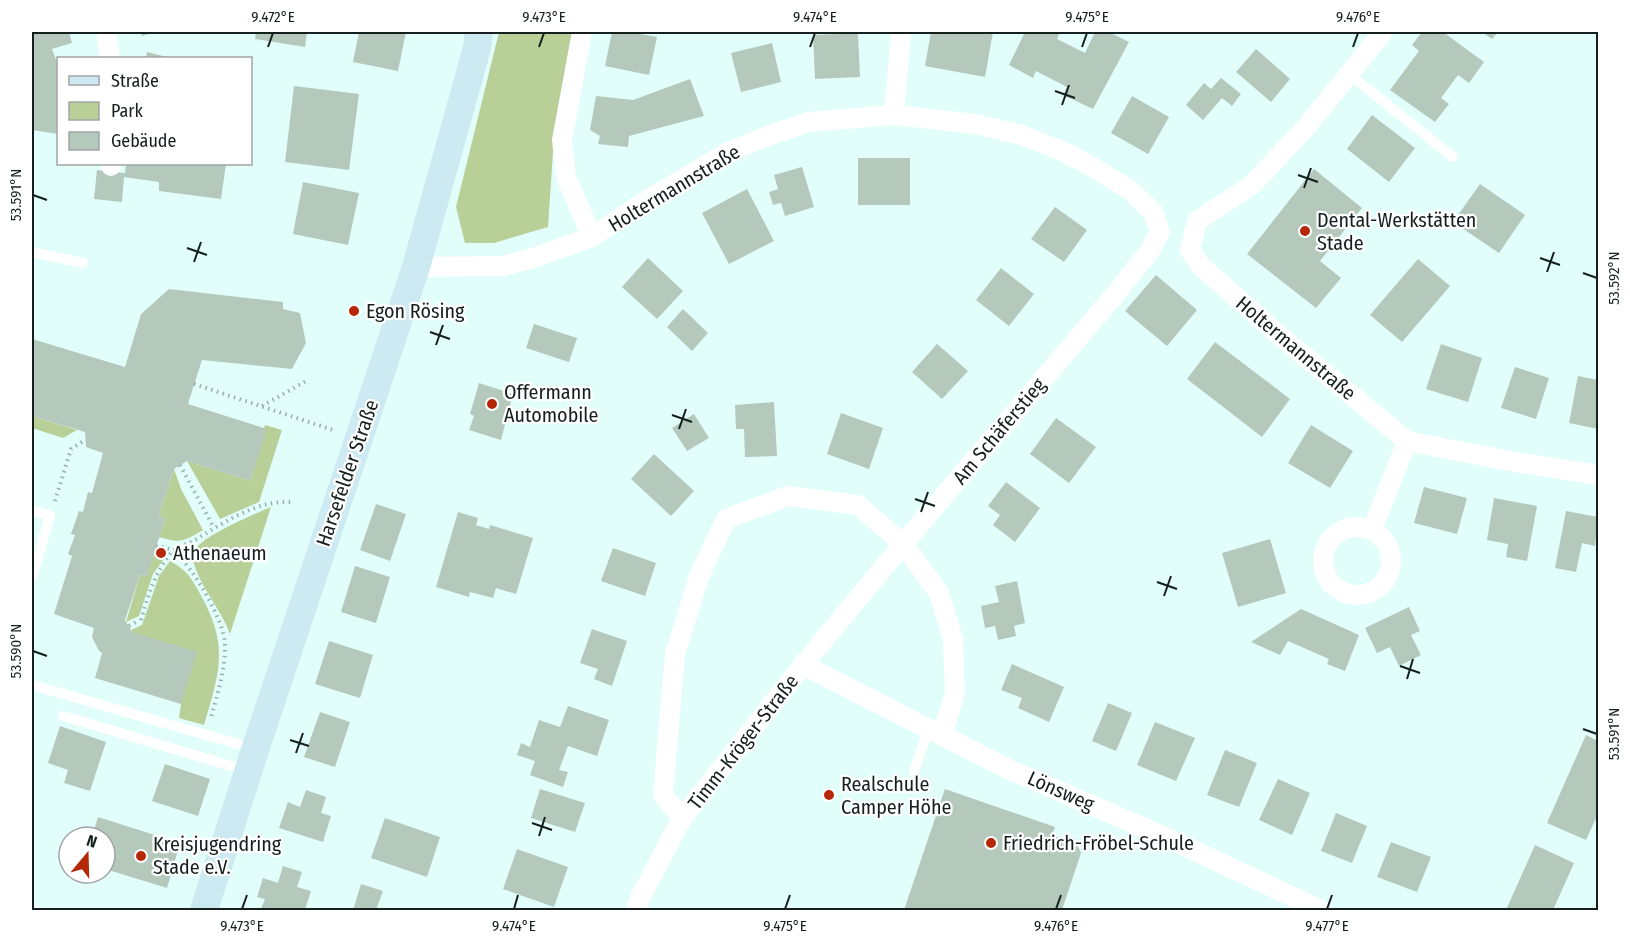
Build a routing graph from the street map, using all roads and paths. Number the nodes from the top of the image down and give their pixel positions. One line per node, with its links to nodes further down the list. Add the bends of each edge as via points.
1 (479, 32): 12 (main road, Harsefelder Straße)
2 (582, 32): 8 (street, via 562,140 566,177)
3 (901, 32): 6 (street)
4 (1383, 32): 5 (street)
5 (1349, 74): 7 (lane); 18 (street, Holtermannstraße, via 1252,185 1197,221 1190,250 1200,265 1280,336)
6 (894, 115): 8 (street, Holtermannstraße, via 809,122 738,148); 10 (street, Holtermannstraße, via 976,124 1021,135 1091,166 1130,190 1153,212 1160,232)
7 (1453, 157)
8 (592, 237): 12 (street, Holtermannstraße, via 503,266)
9 (32, 252): 11 (lane)
10 (1149, 252): 26 (street, Am Schäferstieg)
11 (83, 263)
12 (416, 267): 36 (main road, Harsefelder Straße)
13 (308, 380): 15 (path)
14 (194, 384): 15 (path)
15 (262, 406): 16 (path)
16 (338, 432)
17 (85, 440): 23 (path, via 71,449)
18 (1407, 441): 20 (street, Holtermannstraße); 25 (street)
19 (180, 465): 24 (path)
20 (1599, 475)
21 (292, 502): 24 (path, via 260,507)
22 (32, 510): 23 (lane)
23 (50, 516): 29 (lane)
24 (214, 528): 28 (path)
25 (1372, 530)
26 (903, 544): 31 (street, Am Schäferstieg); 34 (street, Timm-Kröger-Straße, via 939,593 953,639 955,692); 38 (street, Timm-Kröger-Straße, via 858,505 788,496 726,519 700,574 675,654 663,795)
27 (156, 546): 28 (path)
28 (173, 551): 30 (path, via 156,576 140,620); 35 (path, via 193,573 224,632 222,672)
29 (32, 577)
30 (129, 626)
31 (803, 665): 34 (street, Lönsweg); 38 (street, Timm-Kröger-Straße)
32 (32, 685): 35 (lane)
33 (63, 716): 36 (lane)
34 (935, 732): 37 (lane); 41 (street, Lönsweg, via 1006,768)
35 (206, 736): 36 (lane)
36 (251, 760): 39 (main road, Harsefelder Straße)
37 (914, 772)
38 (682, 818): 40 (street, Timm-Kröger-Straße)
39 (204, 910)
40 (636, 910)
41 (1322, 910)

